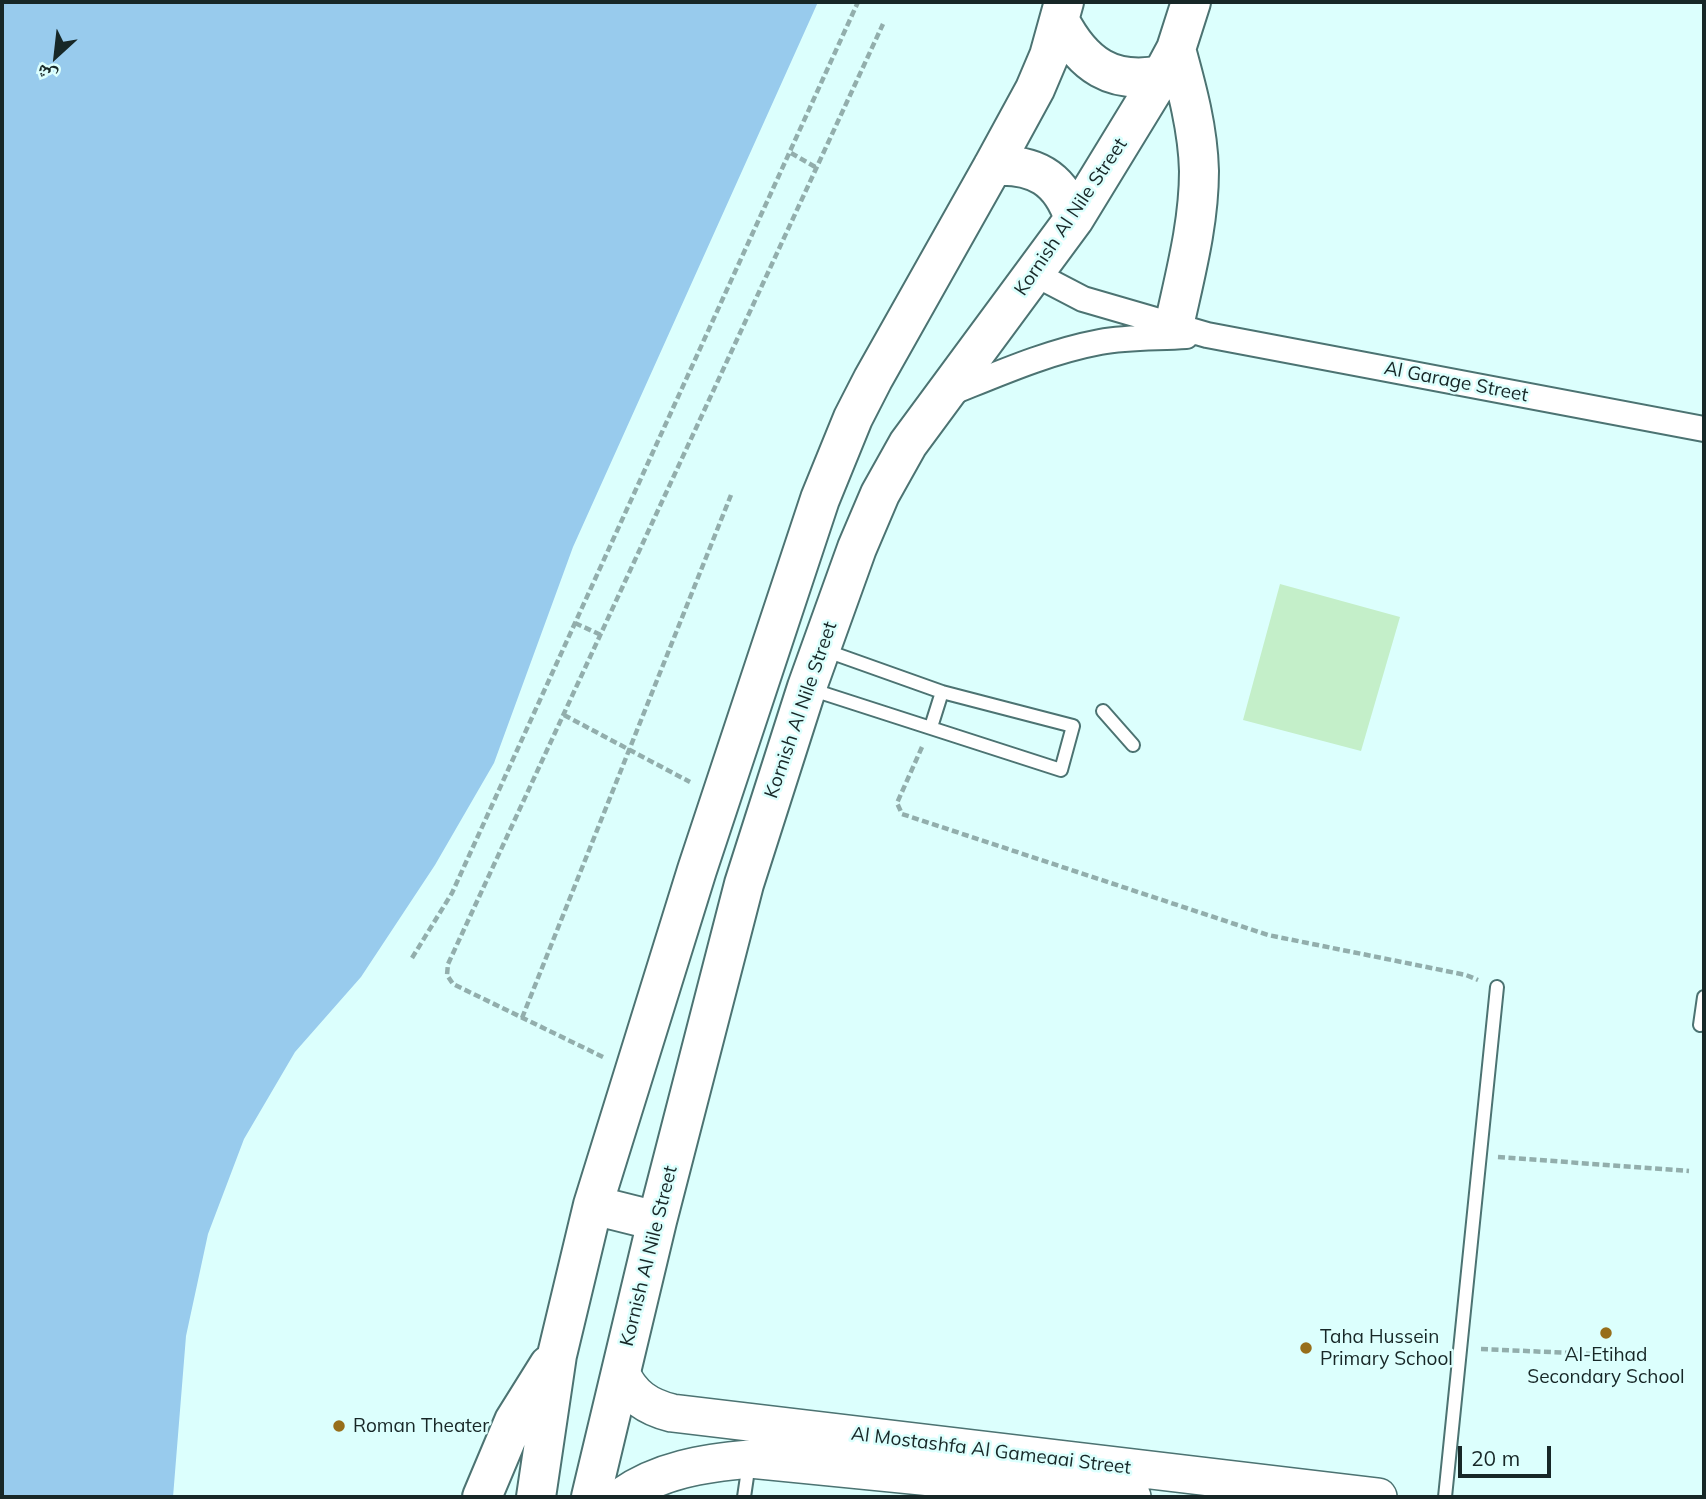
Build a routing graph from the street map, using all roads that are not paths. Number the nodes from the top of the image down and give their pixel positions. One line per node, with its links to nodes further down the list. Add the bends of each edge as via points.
1 (1191, 2): 3 (main road, Kornish Al Nile Street)
2 (1062, 12): 3 (main road, via 1070,41 1101,69 1142,79); 4 (main road, via 1035,89)
3 (1169, 62): 5 (main road, Kornish Al Nile Street); 7 (main road, via 1191,103 1199,169)
4 (993, 166): 5 (main road, via 1028,168 1044,176 1069,202); 19 (main road, via 893,340 820,499)
5 (1074, 219): 6 (main road, Kornish Al Nile Street)
6 (1035, 274): 7 (street, Al Garage Street, via 1083,299); 8 (main road, Kornish Al Nile Street)
7 (1191, 331): 8 (street, Al Garage Street, via 1077,347 1028,361); 9 (street, Al Garage Street)
8 (942, 397): 10 (main road, Kornish Al Nile Street, via 880,494)
9 (1704, 429)
10 (820, 649): 11 (main road, Kornish Al Nile Street); 12 (lane)
11 (807, 687): 14 (lane); 20 (main road, Kornish Al Nile Street, via 744,884)
12 (942, 692): 14 (lane); 14 (lane, via 1073,726 1061,770)
13 (1103, 710): 15 (lane)
14 (931, 727)
15 (1133, 745)
16 (1497, 987): 31 (lane)
17 (1704, 997): 18 (lane)
18 (1700, 1025)
19 (593, 1205): 20 (main road); 21 (main road)
20 (657, 1221): 22 (main road, Kornish Al Nile Street)
21 (556, 1355): 24 (main road, via 514,1420); 25 (main road)
22 (621, 1373): 26 (main road, Kornish Al Nile Street); 30 (main road, Al Mostashfa Al Gameaai Street, via 627,1388 640,1400 672,1413)
23 (750, 1459): 27 (main road, Al Mostashfa Al Gameaai Street, via 709,1462 670,1472); 28 (lane); 29 (main road, Al Mostashfa Al Gameaai Street)
24 (482, 1497)
25 (536, 1497)
26 (591, 1497)
27 (621, 1497)
28 (744, 1497)
29 (1132, 1497)
30 (1378, 1497)
31 (1445, 1497)

